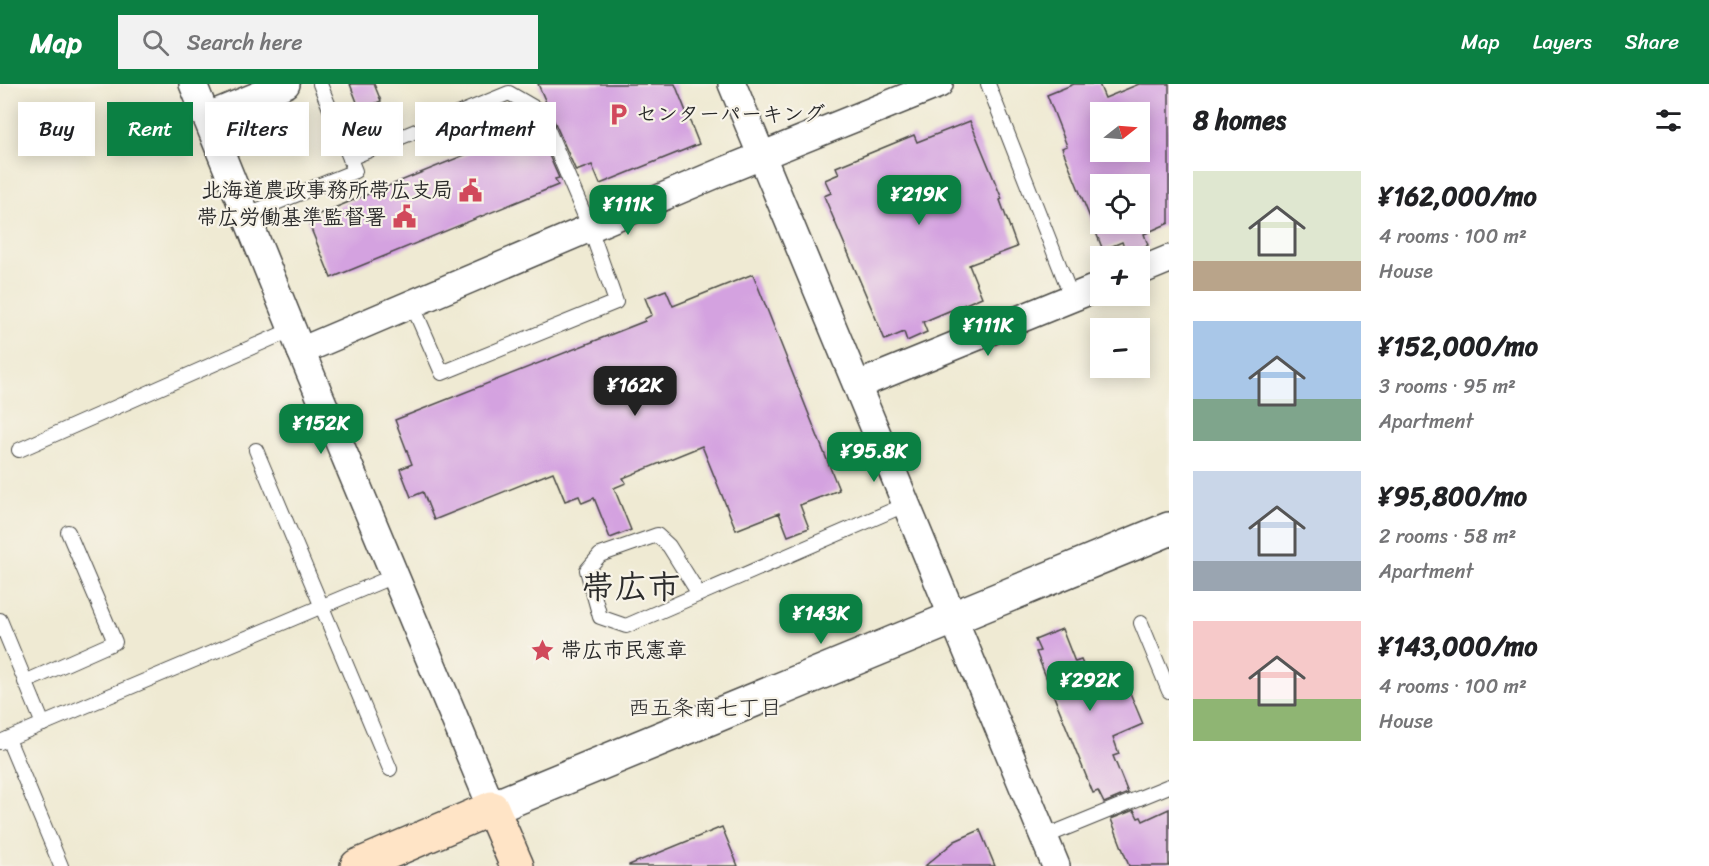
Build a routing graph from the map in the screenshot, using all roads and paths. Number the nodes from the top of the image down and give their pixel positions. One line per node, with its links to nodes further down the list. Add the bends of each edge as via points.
1 (193, 84): 8 (street)
2 (286, 84): 7 (street)
3 (320, 84): 10 (lane)
4 (732, 84): 11 (street)
5 (939, 84): 11 (street)
6 (988, 84): 17 (lane)
7 (242, 102)
8 (205, 114)
9 (222, 156): 12 (street)
10 (350, 158): 12 (lane, via 356,171); 13 (lane, via 509,93 540,111)
11 (761, 158): 13 (street); 20 (street)
12 (246, 215): 19 (street)
13 (590, 228): 18 (street); 18 (lane, via 616,302 442,373)
14 (1169, 259): 15 (street)
15 (1150, 267)
16 (1090, 291): 17 (street)
17 (1072, 298): 20 (street)
18 (412, 304): 19 (street)
19 (297, 340): 21 (lane); 26 (street)
20 (858, 385): 23 (street)
21 (19, 450)
22 (256, 450): 28 (lane)
23 (907, 504): 27 (lane); 29 (street)
24 (1169, 529): 29 (street)
25 (68, 532): 33 (lane, via 116,642)
26 (396, 575): 28 (lane); 39 (street)
27 (699, 594): 27 (lane, via 626,627 600,617 587,570 600,555 657,535 669,546)
28 (321, 608): 35 (lane); 37 (lane)
29 (954, 618): 39 (street); 40 (street)
30 (0, 620): 33 (lane)
31 (1141, 623): 32 (lane)
32 (1166, 673): 34 (lane)
33 (26, 682): 35 (lane)
34 (1169, 691)
35 (43, 724): 36 (lane)
36 (4, 741): 41 (lane)
37 (390, 769)
38 (1169, 786): 40 (lane)
39 (492, 808): 42 (main road); 43 (main road)
40 (1044, 837): 44 (street)
41 (61, 866)
42 (357, 866)
43 (517, 866)
44 (1056, 866)

